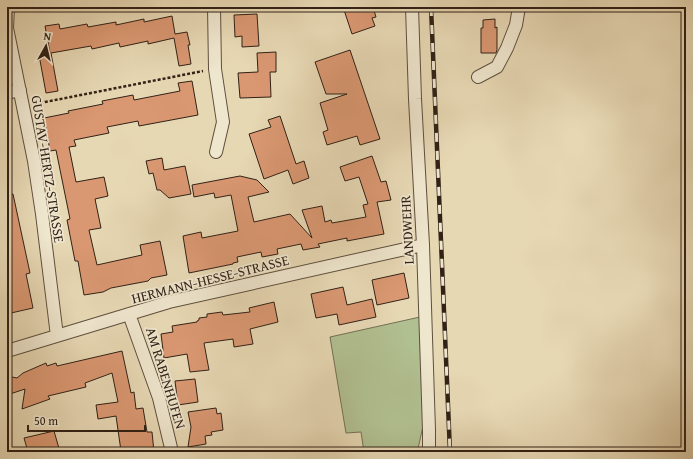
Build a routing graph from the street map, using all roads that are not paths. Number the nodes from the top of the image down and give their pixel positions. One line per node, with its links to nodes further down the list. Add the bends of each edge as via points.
1 (8, 7): 6 (street, GUSTAV-HERTZ-STRASSE, via 7,28)
2 (214, 7): 8 (street, via 215,68 223,122)
3 (412, 7): 9 (street, LANDWEHR)
4 (519, 7): 5 (street, via 516,25 497,67)
5 (478, 77)
6 (20, 90): 7 (street); 11 (street, GUSTAV-HERTZ-STRASSE, via 42,214)
7 (7, 93)
8 (216, 152)
9 (423, 245): 10 (street, HERMANN-HESSE-STRASSE, via 169,302); 14 (street, LANDWEHR)
10 (129, 314): 11 (street, HERMANN-HESSE-STRASSE); 13 (street, AM RABENHUFEN, via 159,398)
11 (57, 336): 12 (street, HERMANN-HESSE-STRASSE)
12 (7, 351)
13 (172, 452)
14 (429, 452)

